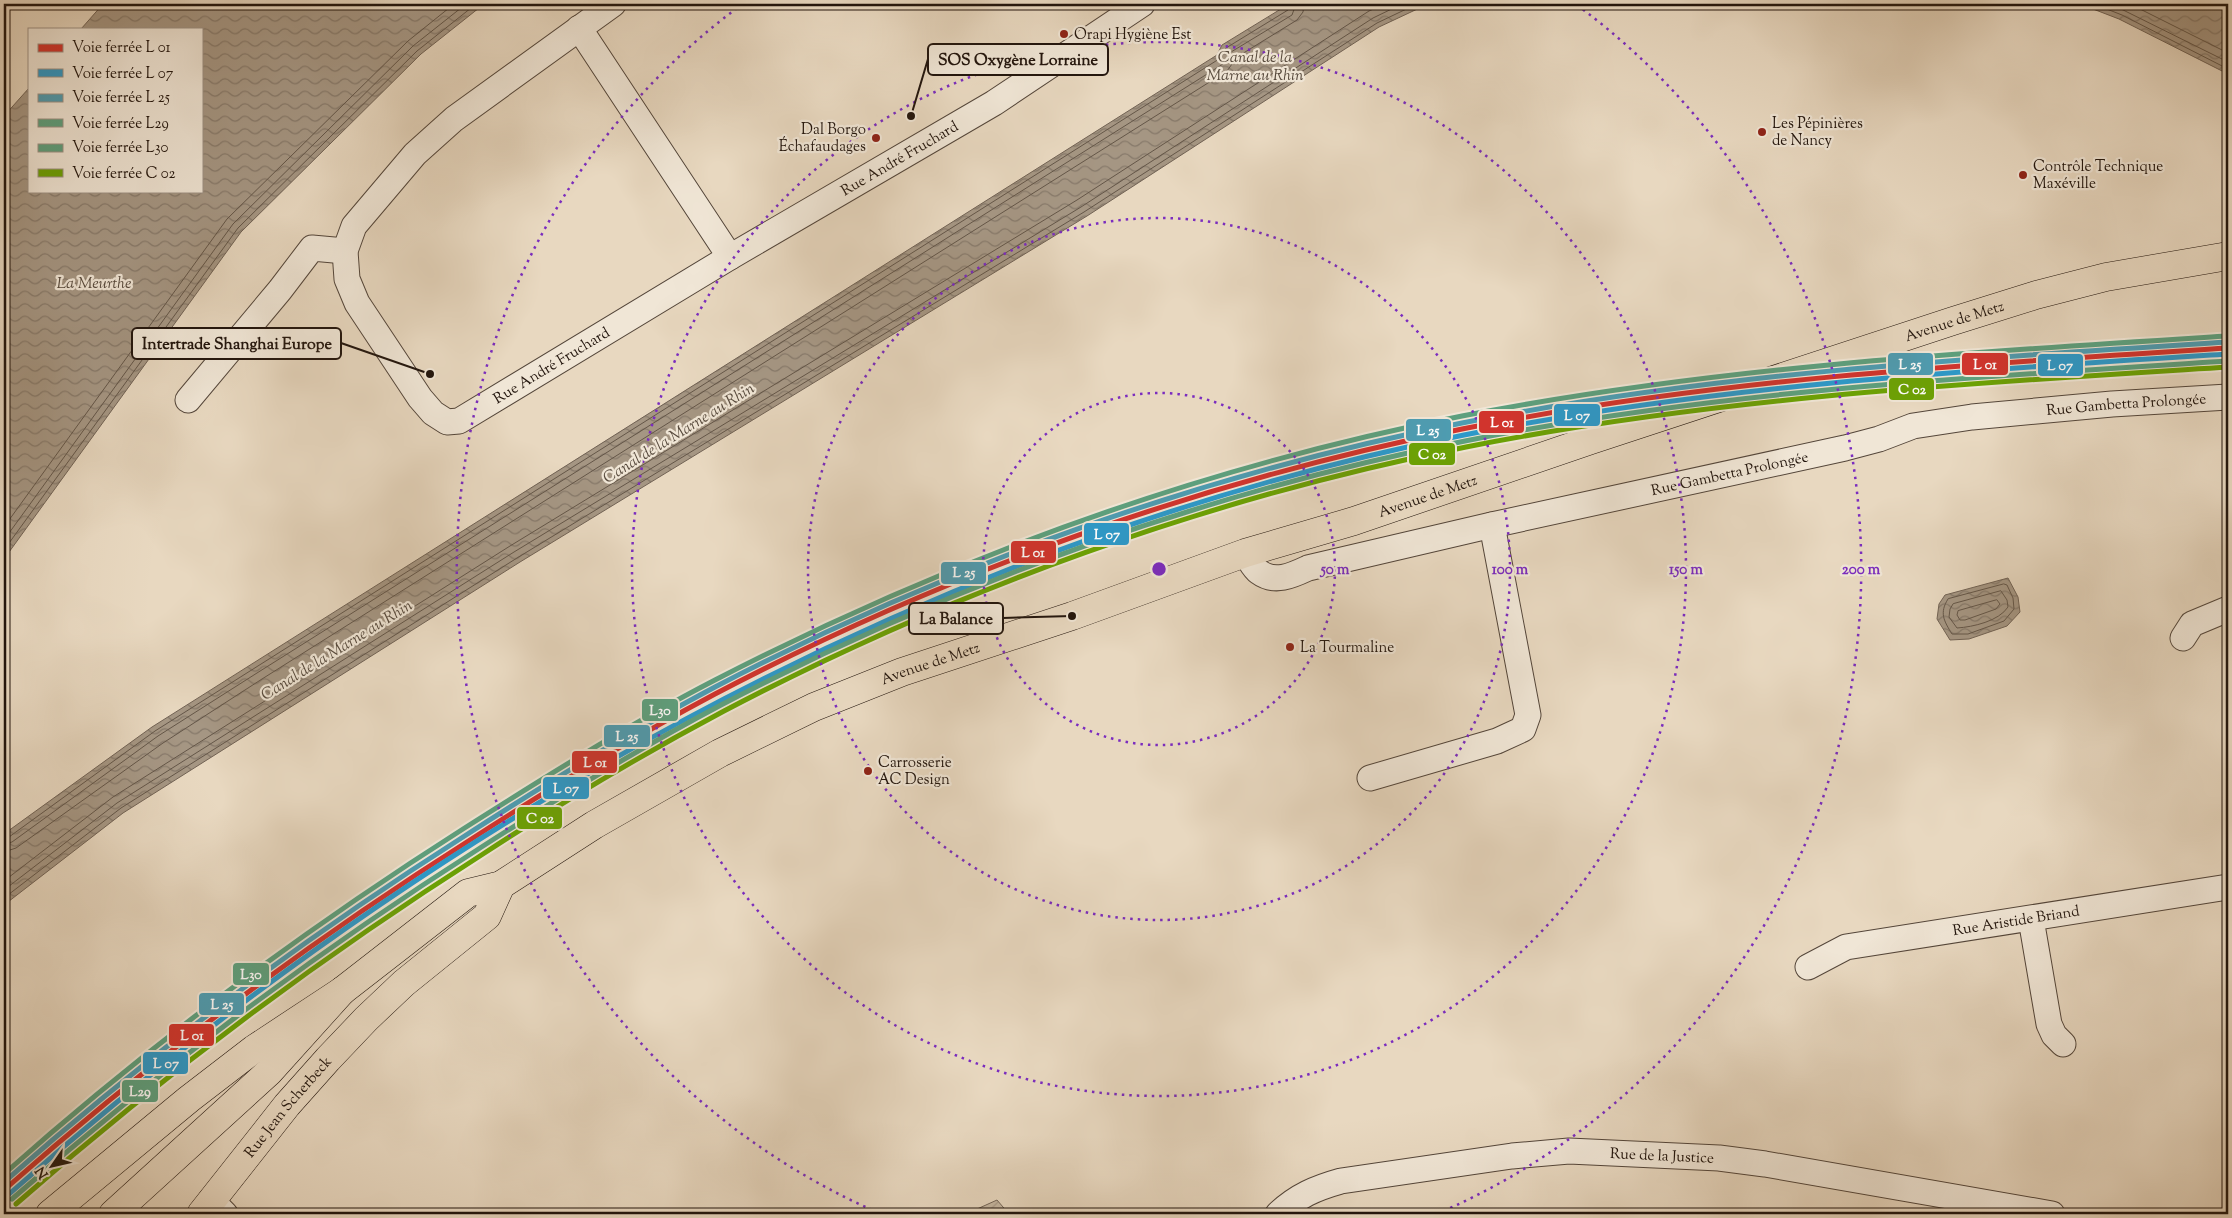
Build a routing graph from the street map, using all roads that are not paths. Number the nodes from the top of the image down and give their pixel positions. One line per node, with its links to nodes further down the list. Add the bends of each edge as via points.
1 (613, 4): 3 (street, Rue André Fruchard)
2 (1142, 4): 6 (street, Rue André Fruchard, via 994,103)
3 (579, 28): 4 (street, Rue André Fruchard, via 454,119 415,154 354,226); 6 (street)
4 (345, 251): 6 (street, Rue André Fruchard, via 347,279 357,303 420,398 447,422 459,421); 8 (street, via 312,248)
5 (2228, 256): 10 (main road, Avenue de Metz, via 2106,277 2036,295 1354,521)
6 (730, 257)
7 (2228, 397): 9 (street, Rue Gambetta Prolongée, via 1972,417 1914,426 1845,448)
8 (188, 400)
9 (1492, 525): 10 (street, Rue Gambetta Prolongée, via 1308,568 1287,578 1258,572); 13 (street, via 1528,715 1523,729 1496,741)
10 (1245, 553): 14 (main road, Avenue de Metz, via 1072,616 902,672 814,707 720,752 594,825)
11 (2228, 610): 12 (street, via 2192,624)
12 (2183, 638)
13 (1370, 778)
14 (501, 885): 18 (main road, via 468,893); 20 (main road, Rue Jean Scherbeck, via 487,916 442,950 382,1003 293,1098)
15 (2228, 886): 16 (street, Rue Aristide Briand)
16 (2031, 919): 17 (street, Rue Aristide Briand, via 1846,947); 19 (street, via 2049,1024)
17 (1808, 967)
18 (342, 991): 21 (main road, via 254,1049); 22 (main road, via 268,1072)
19 (2063, 1044)
20 (212, 1210)
21 (50, 1214)
22 (113, 1214)
23 (1278, 1214): 24 (street, Rue de la Justice, via 1298,1197 1341,1181 1568,1151 1738,1160)
24 (2052, 1214)

